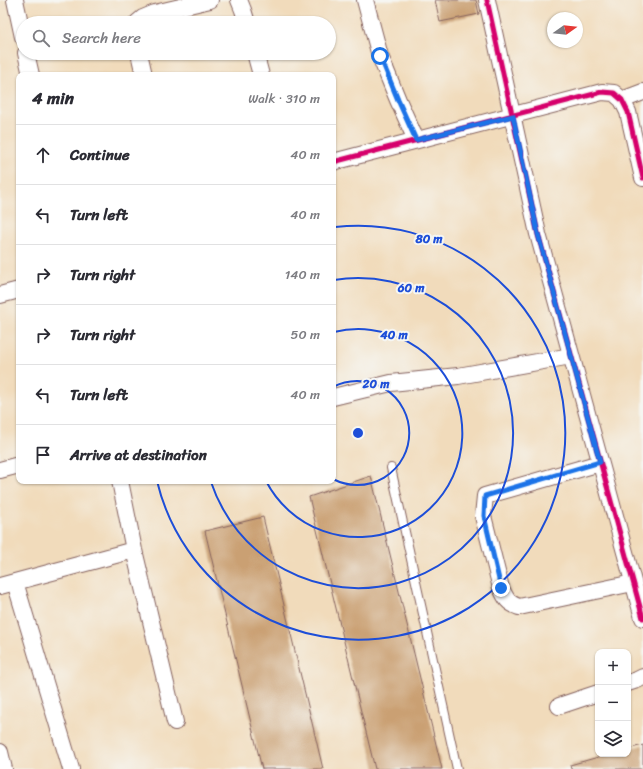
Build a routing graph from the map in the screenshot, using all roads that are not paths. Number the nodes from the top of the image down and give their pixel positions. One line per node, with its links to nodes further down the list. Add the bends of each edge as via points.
1 (15, 0): 6 (street)
2 (210, 0): 7 (street)
3 (238, 0): 8 (street)
4 (365, 0): 18 (street, via 380,56)
5 (487, 0): 17 (street)
6 (18, 16)
7 (148, 16)
8 (245, 16)
9 (28, 60): 12 (street)
10 (141, 60): 13 (street)
11 (257, 60): 14 (street)
12 (30, 72)
13 (143, 72)
14 (260, 72)
15 (643, 92): 16 (street)
16 (622, 100): 17 (street, via 614,93 602,92); 20 (street, via 628,112)
17 (513, 116): 18 (street); 23 (street, via 538,234)
18 (416, 140): 19 (street)
19 (336, 161)
20 (643, 178)
21 (16, 291): 22 (street)
22 (0, 296)
23 (571, 356): 24 (street, via 458,376 392,383); 25 (street)
24 (336, 396)
25 (600, 462): 31 (street); 31 (street, via 485,496 484,516 501,588 506,599 519,607)
26 (16, 466): 28 (street)
27 (391, 468): 42 (lane)
28 (0, 470)
29 (121, 484): 30 (street)
30 (134, 550): 32 (street); 38 (street)
31 (633, 583): 33 (street)
32 (7, 584): 41 (street)
33 (643, 618)
34 (643, 677): 35 (street)
35 (631, 682)
36 (595, 694): 37 (street)
37 (559, 706)
38 (175, 722)
39 (0, 752): 40 (street)
40 (4, 769)
41 (71, 769)
42 (458, 769)

